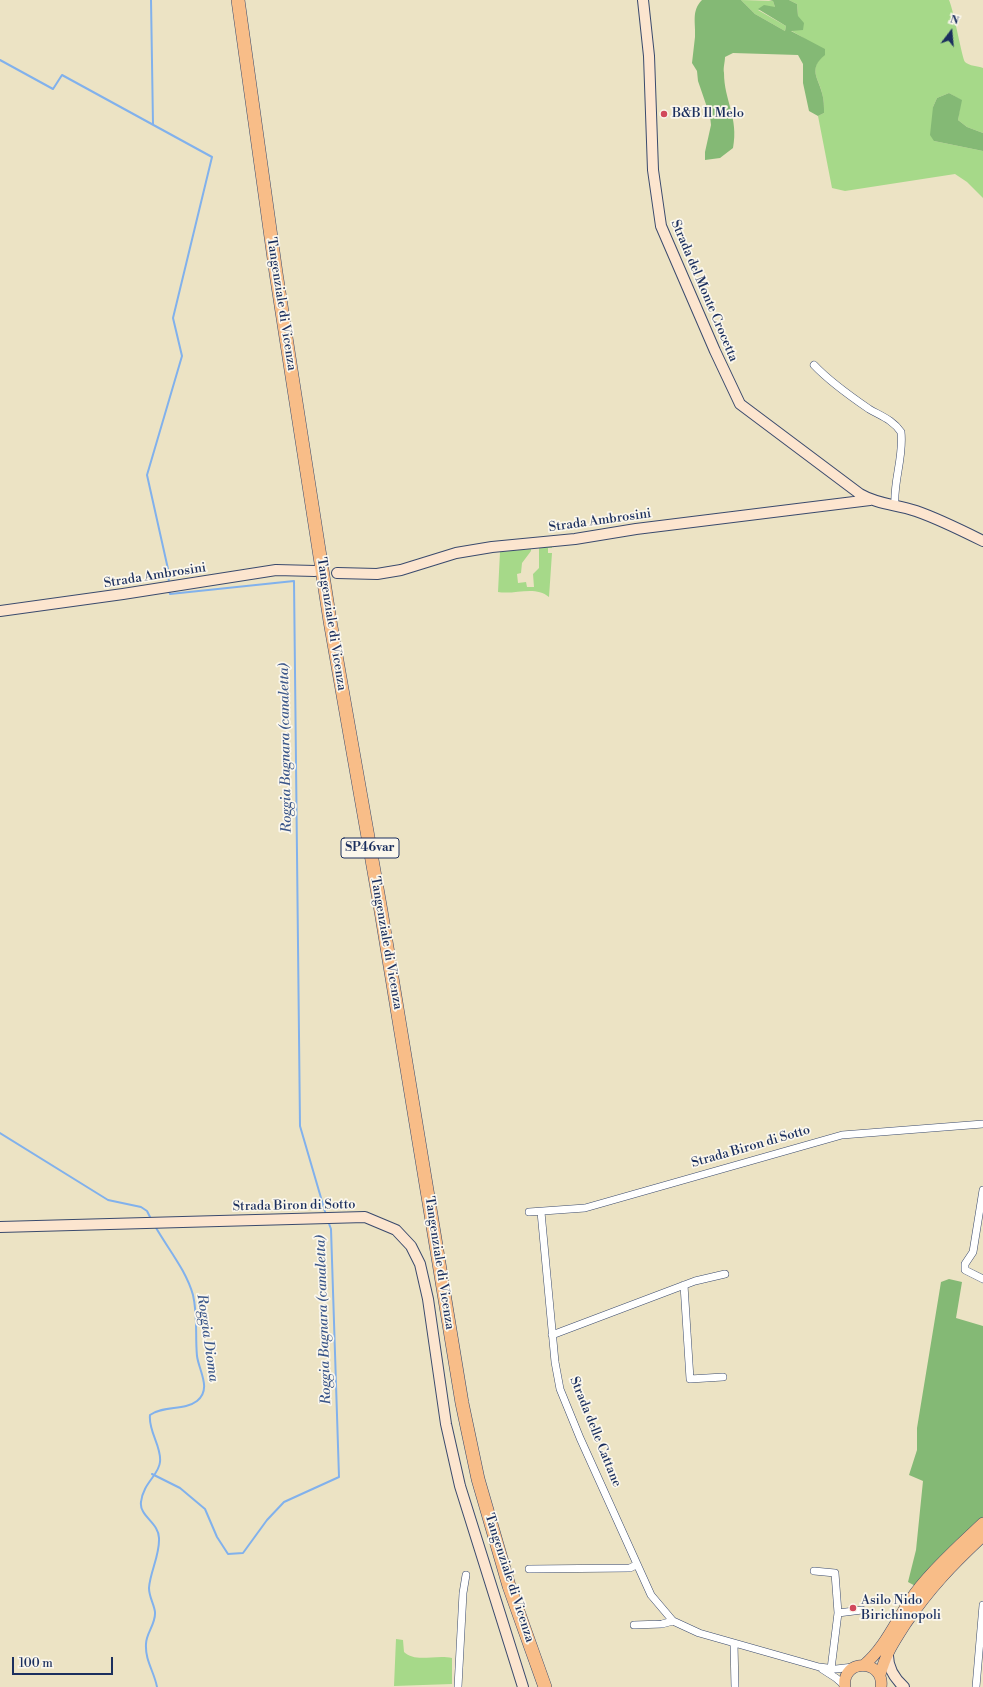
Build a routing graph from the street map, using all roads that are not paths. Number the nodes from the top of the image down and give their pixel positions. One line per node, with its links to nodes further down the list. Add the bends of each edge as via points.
1 (238, 0): 40 (highway, Tangenziale di Vicenza / SP46var, via 276,273 330,622 462,1403 478,1478 509,1586)
2 (643, 0): 4 (street, Strada del Monte Crocetta, via 649,56 653,170 661,226 732,390 740,404)
3 (814, 365): 5 (street, via 826,377 870,409 886,417 901,432)
4 (870, 500): 5 (street); 8 (street, Strada Ambrosini, via 575,539 492,547 456,553 402,570 377,574)
5 (894, 506): 6 (street, via 937,519)
6 (983, 541)
7 (314, 571): 9 (street, Strada Ambrosini, via 276,570 129,594)
8 (337, 573)
9 (0, 611)
10 (983, 1124): 13 (street, Strada Biron di Sotto, via 842,1135 585,1208)
11 (983, 1190): 16 (street, via 973,1252 965,1264 965,1270)
12 (530, 1212): 13 (street, Strada Biron di Sotto)
13 (541, 1212): 18 (street, Strada delle Cattane)
14 (0, 1227): 39 (street, Strada Biron di Sotto, via 366,1217 396,1230 411,1246 420,1264 428,1299 446,1424 460,1486)
15 (725, 1274): 17 (street)
16 (983, 1279)
17 (684, 1285): 18 (street); 19 (street, via 690,1379)
18 (552, 1335): 22 (street, Strada delle Cattane, via 560,1389)
19 (723, 1378)
20 (983, 1523): 33 (main road, via 918,1588 878,1651)
21 (983, 1536): 32 (main road, via 927,1593)
22 (636, 1565): 23 (street, via 630,1568); 29 (street, Strada delle Cattane, via 650,1595)
23 (529, 1569)
24 (814, 1571): 28 (street, via 835,1574)
25 (466, 1575): 38 (street)
26 (983, 1605): 44 (street)
27 (862, 1610): 28 (street)
28 (838, 1613): 35 (street)
29 (673, 1621): 30 (street); 31 (street, Strada delle Cattane, via 699,1633)
30 (634, 1625)
31 (734, 1644): 34 (street, Strada delle Cattane); 41 (street)
32 (888, 1650): 36 (main road); 43 (street, via 891,1670)
33 (858, 1666): 35 (street, Strada delle Cattane); 36 (main road, via 875,1668); 37 (main road, via 847,1673)
34 (819, 1667): 35 (street, Strada delle Cattane); 37 (street, Strada delle Cattane)
35 (831, 1669)
36 (881, 1680): 42 (street)
37 (844, 1686)
38 (458, 1687)
39 (522, 1687)
40 (545, 1687)
41 (735, 1687)
42 (900, 1687)
43 (904, 1687)
44 (976, 1687)

